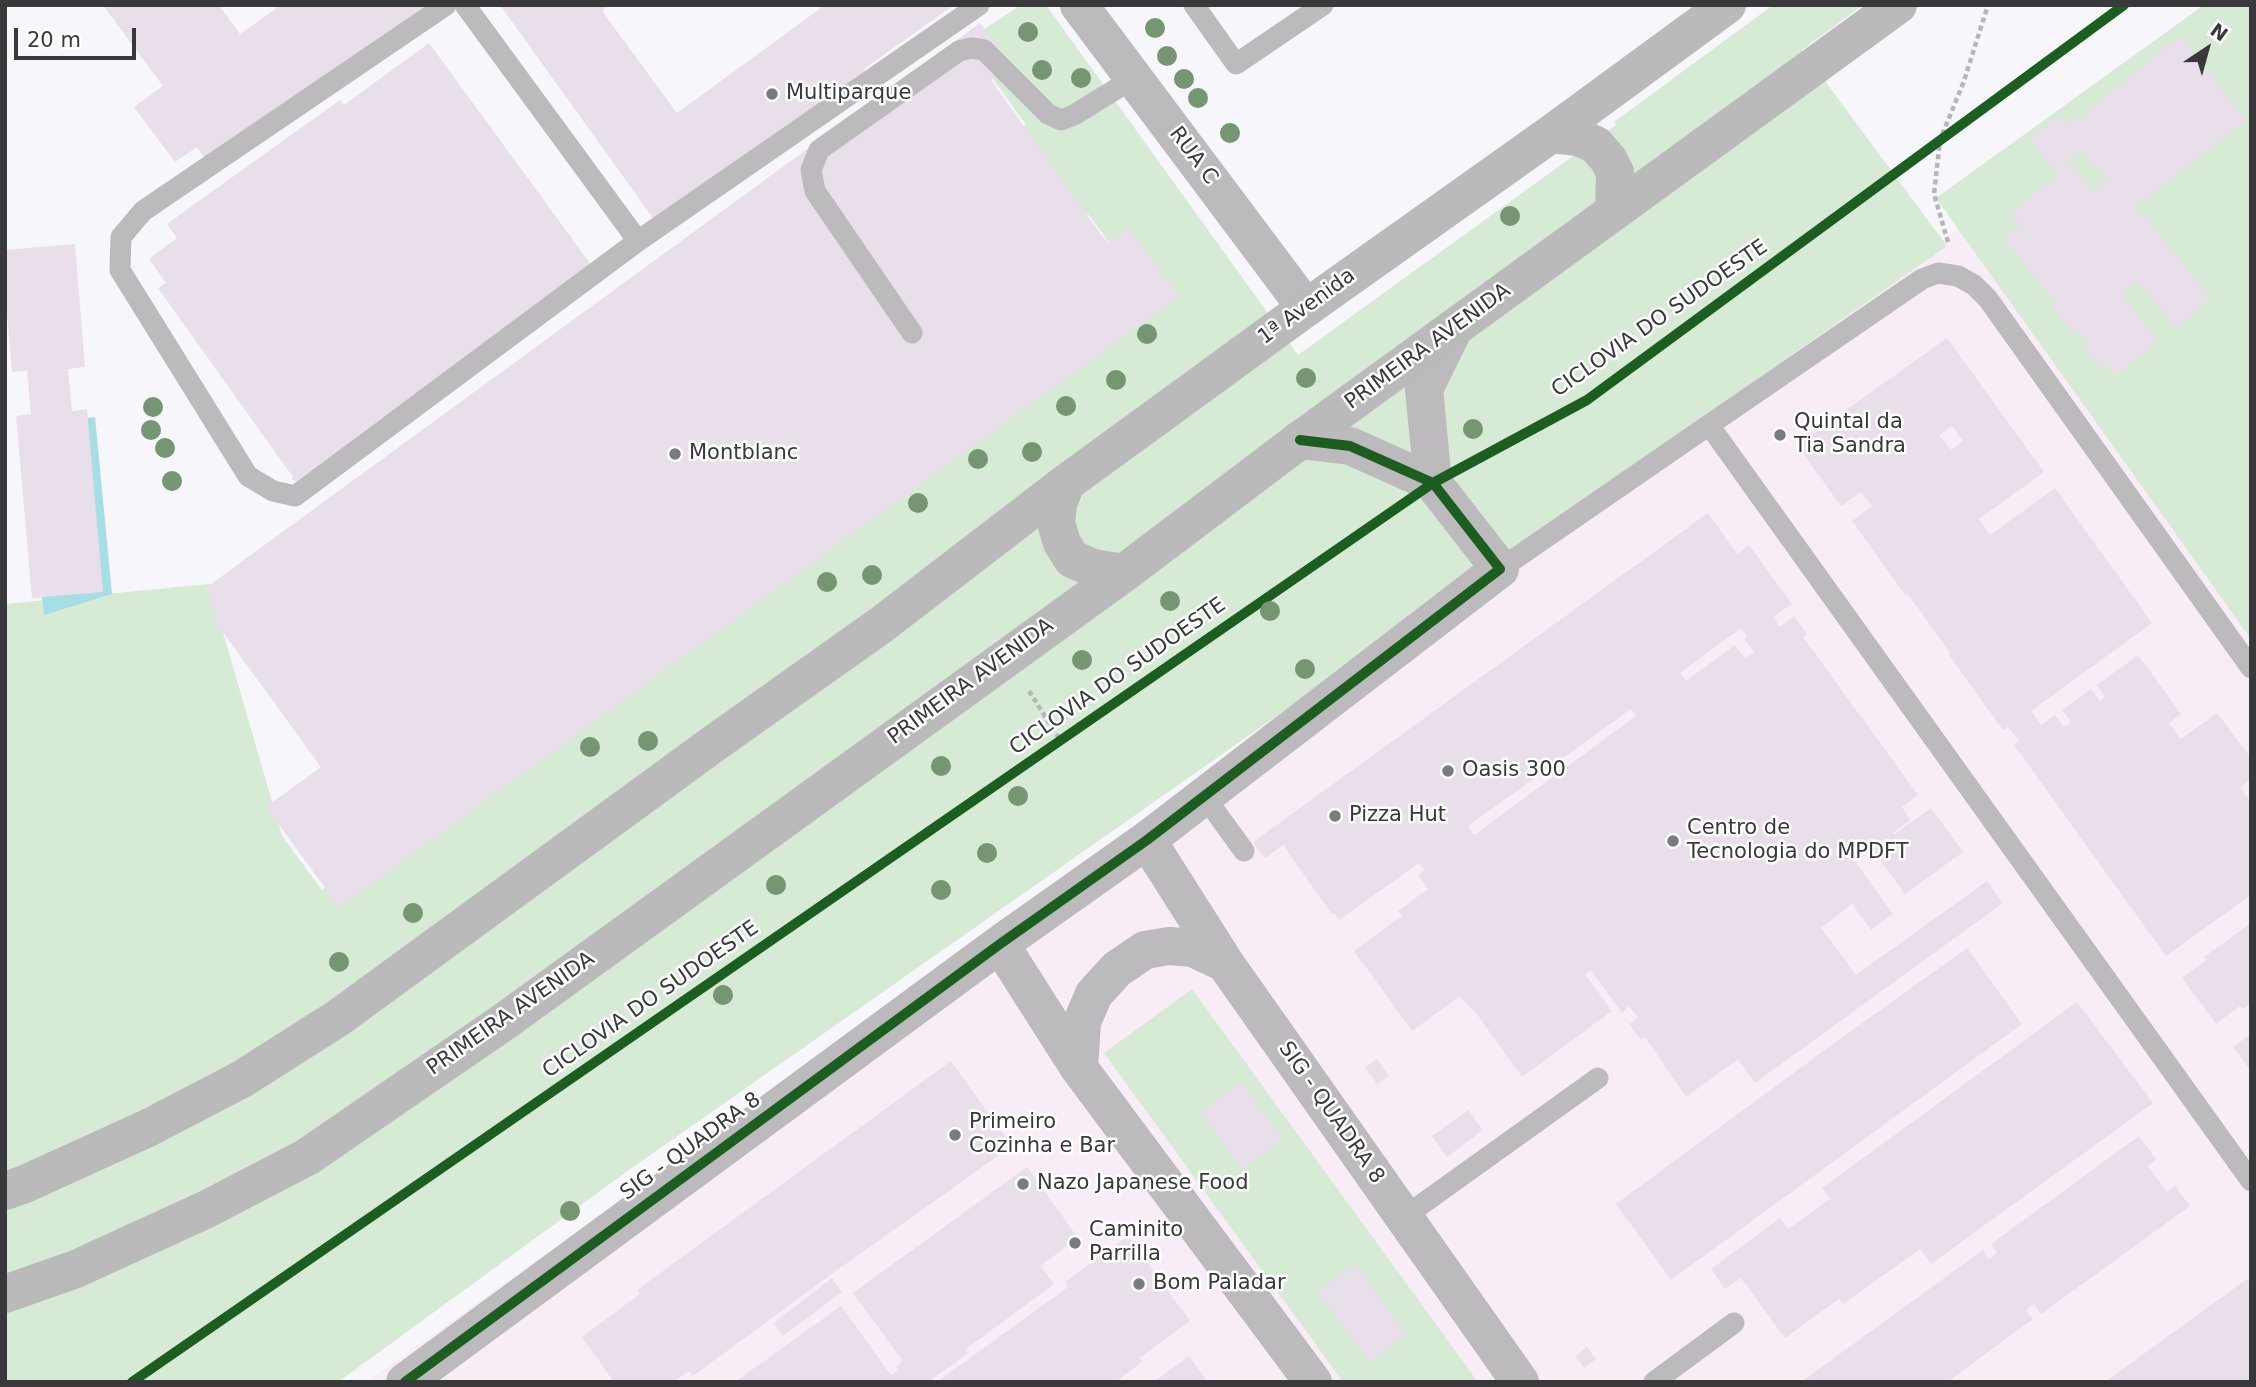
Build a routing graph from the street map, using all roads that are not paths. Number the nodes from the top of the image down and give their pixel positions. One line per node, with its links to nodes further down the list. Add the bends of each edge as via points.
1 (446, 5): 12 (lane, via 144,211 121,237 120,271 248,476 274,491 295,496)
2 (466, 5): 12 (lane)
3 (979, 5): 12 (lane)
4 (1079, 5): 9 (street, RUA C)
5 (1194, 5): 6 (lane, via 1236,64)
6 (1323, 5)
7 (1898, 5): 11 (main road, PRIMEIRA AVENIDA)
8 (1707, 11): 10 (main road)
9 (1134, 78): 13 (street, RUA C); 15 (lane, via 1061,120 1048,114 984,50 971,48 959,51 819,149 811,170 815,191)
10 (1550, 134): 11 (main road, via 1578,137 1596,145 1608,159 1615,172); 13 (main road, 1ª Avenida)
11 (1614, 211): 14 (main road, PRIMEIRA AVENIDA)
12 (638, 241)
13 (1306, 308): 18 (main road, 1ª Avenida)
14 (1454, 328): 17 (main road, PRIMEIRA AVENIDA); 19 (street, via 1424,389)
15 (912, 333)
16 (1709, 425): 20 (lane); 22 (lane, via 1922,279 1938,273 1958,276 1989,299); 30 (lane)
17 (1300, 440): 19 (street, via 1350,446); 21 (main road, PRIMEIRA AVENIDA)
18 (1066, 483): 21 (main road, via 1056,523 1072,559 1093,568); 31 (main road, via 881,625 338,1018 219,1092)
19 (1433, 483): 20 (street)
20 (1500, 569): 23 (street, SIG - QUADRA 8)
21 (1124, 572): 33 (main road, PRIMEIRA AVENIDA, via 505,1021 307,1157 76,1269)
22 (2251, 668)
23 (1204, 796): 24 (street, SIG - QUADRA 8); 25 (lane)
24 (1147, 840): 26 (street, SIG - QUADRA 8); 27 (street, SIG - QUADRA 8)
25 (1244, 851)
26 (1000, 943): 28 (street); 35 (street, SIG - QUADRA 8)
27 (1225, 963): 28 (street, via 1193,948 1169,946 1145,950 1117,969 1094,994 1082,1022); 32 (street, SIG - QUADRA 8)
28 (1079, 1069): 36 (street)
29 (1598, 1078): 32 (lane)
30 (2251, 1181)
31 (5, 1191)
32 (1404, 1217): 37 (street, SIG - QUADRA 8)
33 (5, 1294)
34 (1734, 1323): 38 (lane)
35 (405, 1382)
36 (1312, 1382)
37 (1520, 1382)
38 (1654, 1382)

